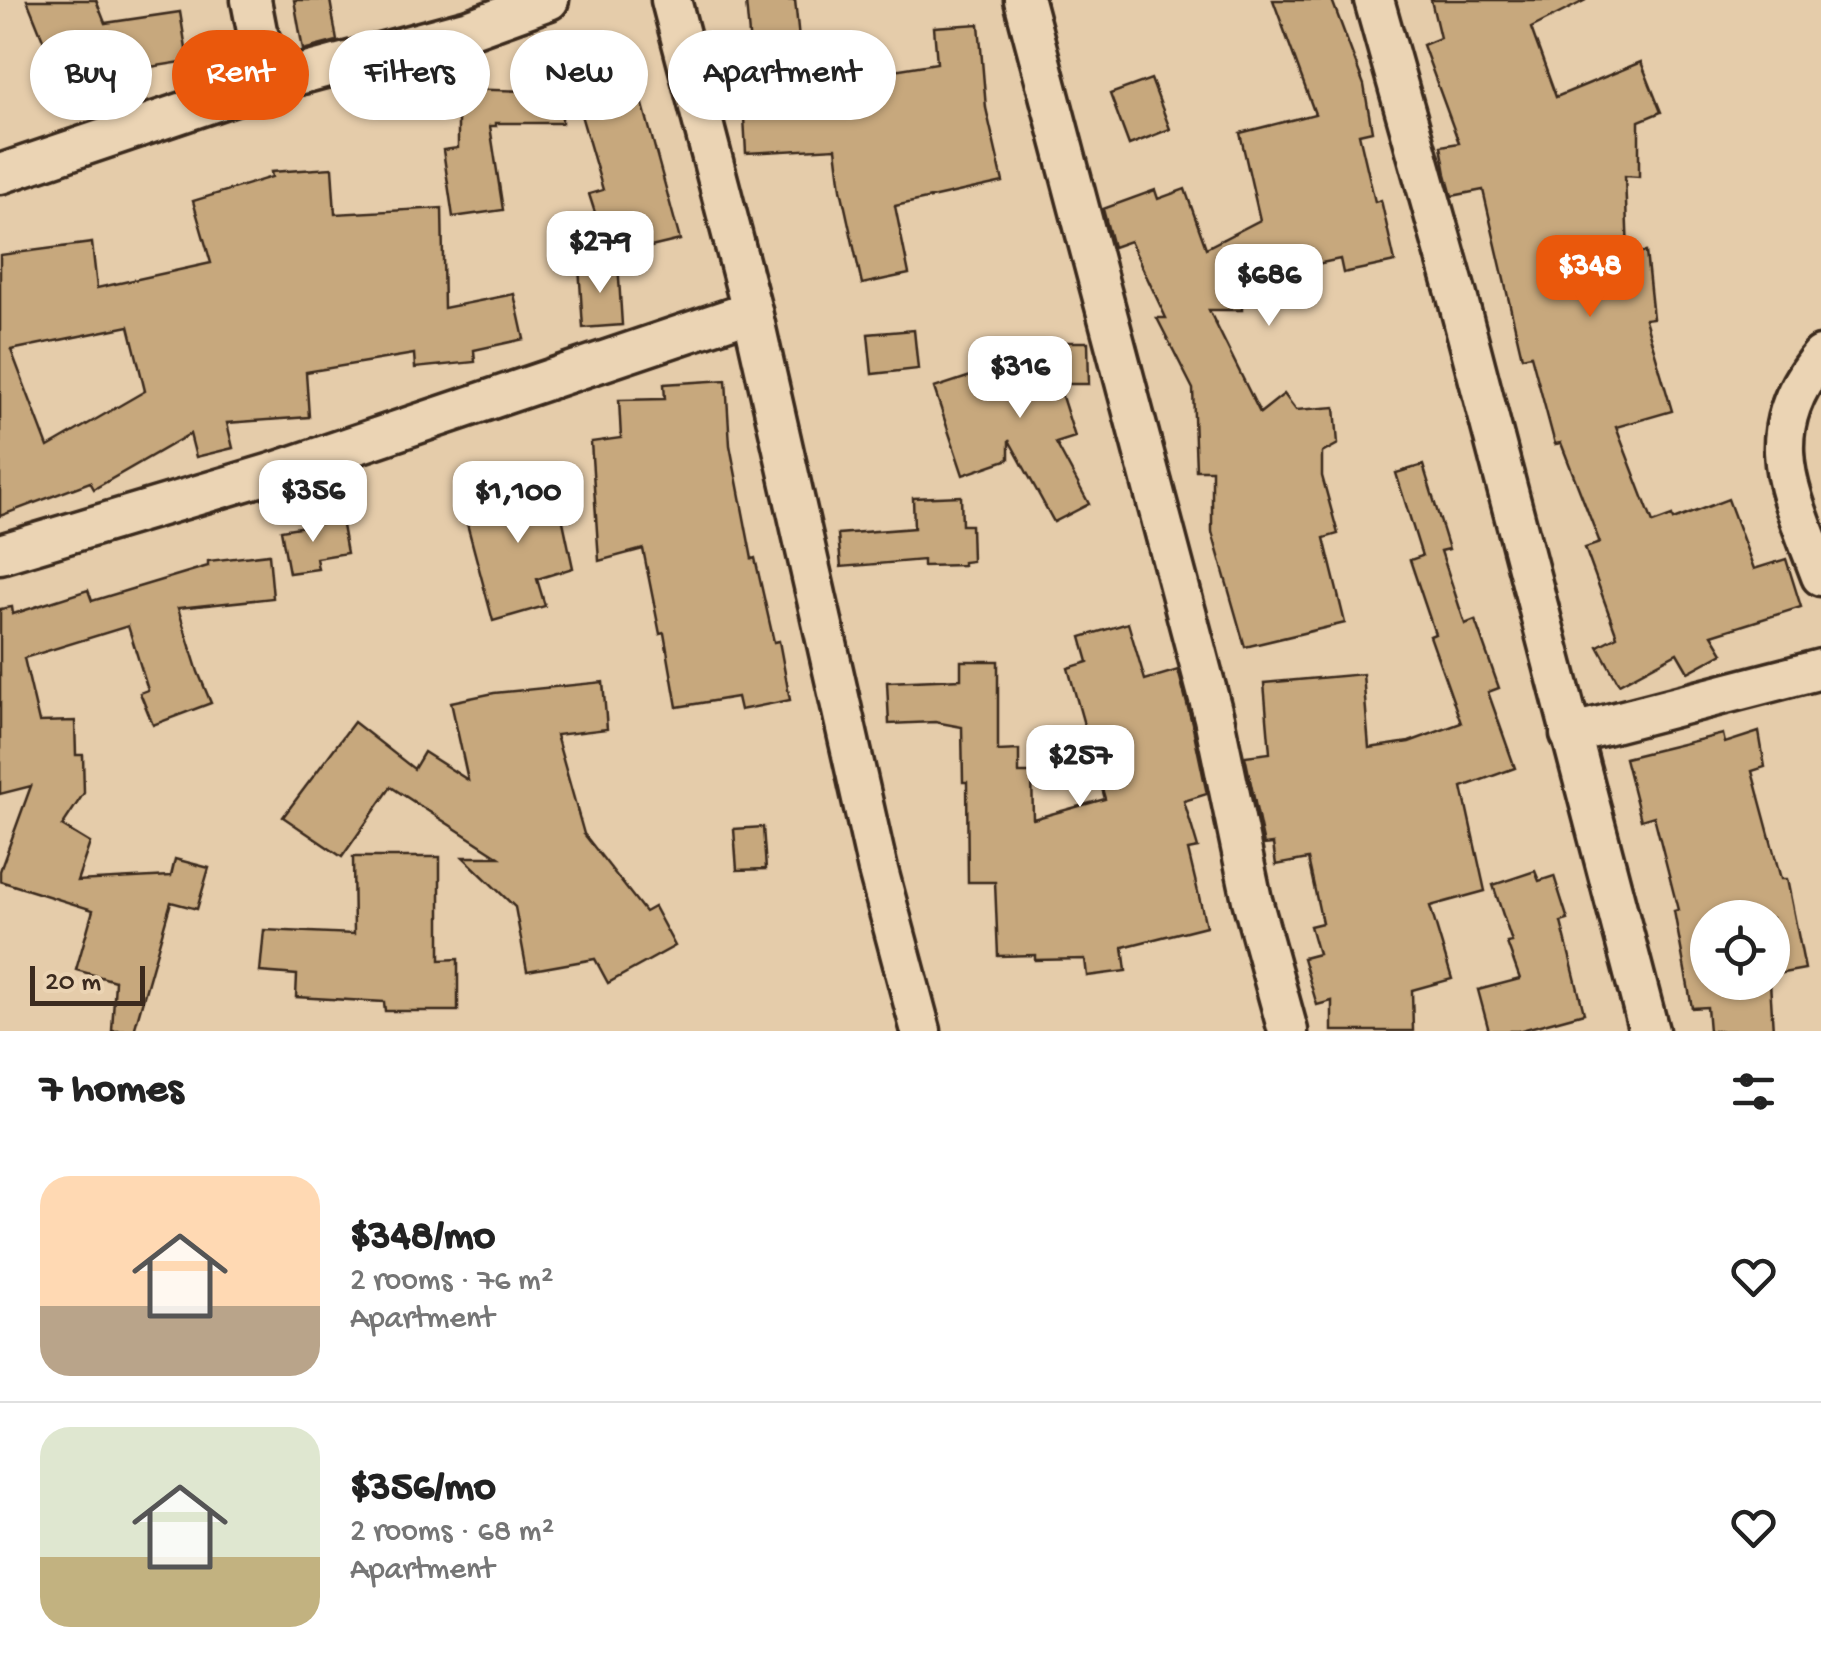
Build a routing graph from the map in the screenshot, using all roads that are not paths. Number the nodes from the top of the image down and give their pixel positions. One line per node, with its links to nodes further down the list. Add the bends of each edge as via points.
1 (251, 0): 6 (street)
2 (549, 0): 7 (street, via 470,30)
3 (671, 0): 10 (street)
4 (1024, 0): 17 (street, via 1214,718)
5 (1374, 0): 15 (street)
6 (257, 30)
7 (309, 73)
8 (172, 117): 9 (street)
9 (0, 174)
10 (752, 311): 12 (street, via 272,474); 16 (street, via 878,870)
11 (1821, 356): 13 (street, via 1784,419 1784,458)
12 (0, 554)
13 (1821, 576)
14 (1821, 669): 15 (street)
15 (1570, 734): 18 (street)
16 (921, 1031)
17 (1288, 1031)
18 (1650, 1031)

